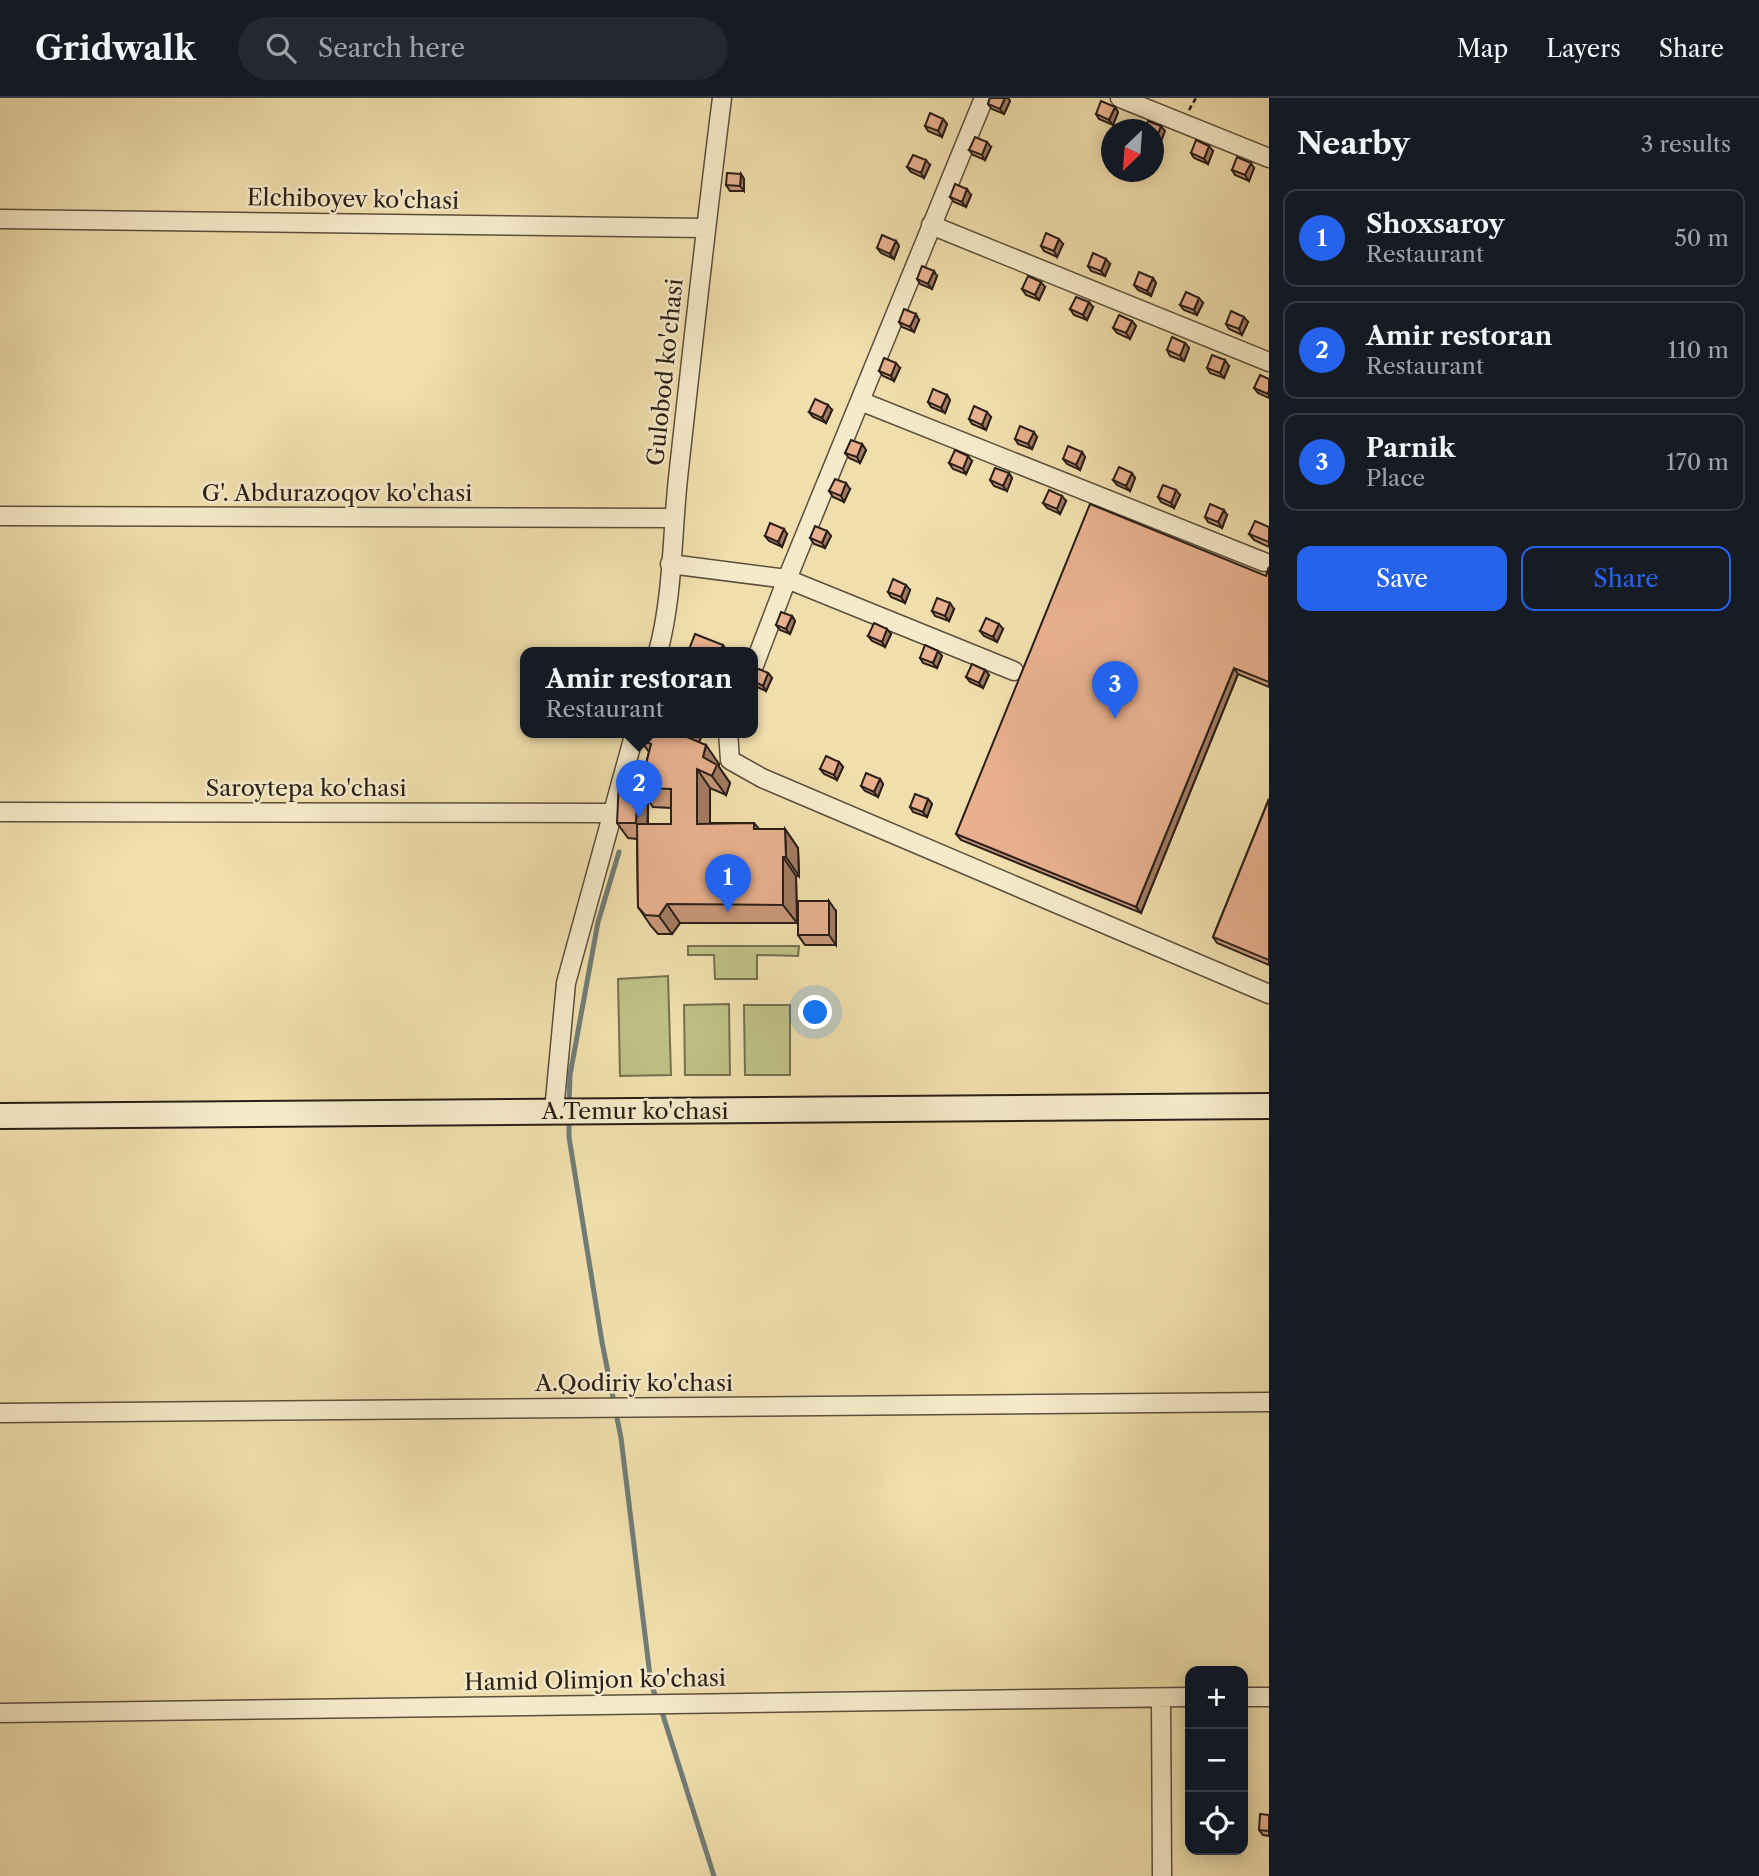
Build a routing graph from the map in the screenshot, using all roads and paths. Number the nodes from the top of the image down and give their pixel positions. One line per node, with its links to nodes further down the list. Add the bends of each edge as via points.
1 (722, 98): 7 (street, Gulobod ko'chasi)
2 (984, 98): 6 (street)
3 (1120, 98): 4 (street)
4 (1269, 158)
5 (0, 219): 7 (street, Elchiboyev ko'chasi)
6 (931, 225): 8 (street); 9 (street)
7 (705, 228): 11 (street, Gulobod ko'chasi)
8 (1269, 362)
9 (860, 401): 12 (street); 14 (street)
10 (0, 516): 11 (street, G'. Abdurazoqov ko'chasi)
11 (673, 518): 13 (street, Gulobod ko'chasi)
12 (1264, 562)
13 (670, 564): 14 (street); 15 (street, Gulobod ko'chasi)
14 (787, 579): 16 (street); 17 (street)
15 (659, 647)
16 (758, 655)
17 (1014, 671)
18 (633, 738): 21 (street)
19 (728, 738): 22 (street, via 730,760 762,778)
20 (0, 812): 21 (street, Saroytepa ko'chasi)
21 (612, 813): 24 (street, via 566,983)
22 (1269, 994)
23 (1269, 1105): 24 (main road, A.Temur ko'chasi)
24 (554, 1111): 25 (main road, A.Temur ko'chasi)
25 (0, 1116)
26 (1269, 1402): 27 (street, A.Qodiriy ko'chasi)
27 (0, 1413)
28 (1248, 1697): 29 (street)
29 (1269, 1697)
30 (1161, 1698): 31 (street, Hamid Olimjon ko'chasi); 32 (street, Hamid Olimjon ko'chasi); 33 (street)
31 (1185, 1698)
32 (0, 1713)
33 (1162, 1876)

